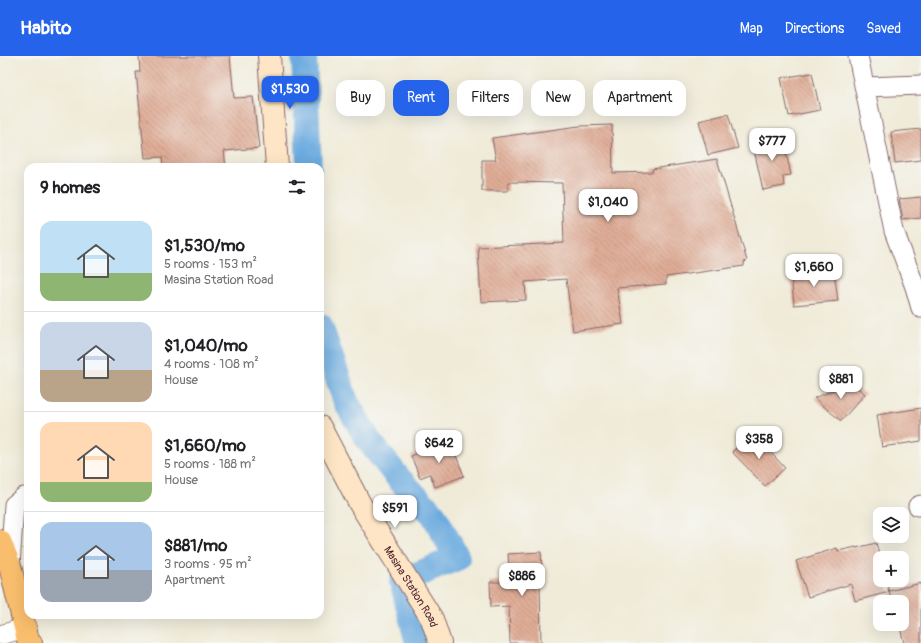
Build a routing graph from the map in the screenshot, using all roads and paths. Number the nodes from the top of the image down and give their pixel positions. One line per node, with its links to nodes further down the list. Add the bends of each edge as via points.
1 (269, 56): 5 (street)
2 (858, 56): 4 (street)
3 (921, 85): 4 (street)
4 (865, 87): 6 (street, via 894,231)
5 (277, 163)
6 (921, 308)
7 (324, 435): 13 (street, Masina Station Road, via 360,504 432,619)
8 (24, 496): 10 (street, via 14,505)
9 (0, 541): 10 (main road)
10 (10, 566): 12 (main road)
11 (0, 635): 12 (street)
12 (28, 636)
13 (440, 643)

